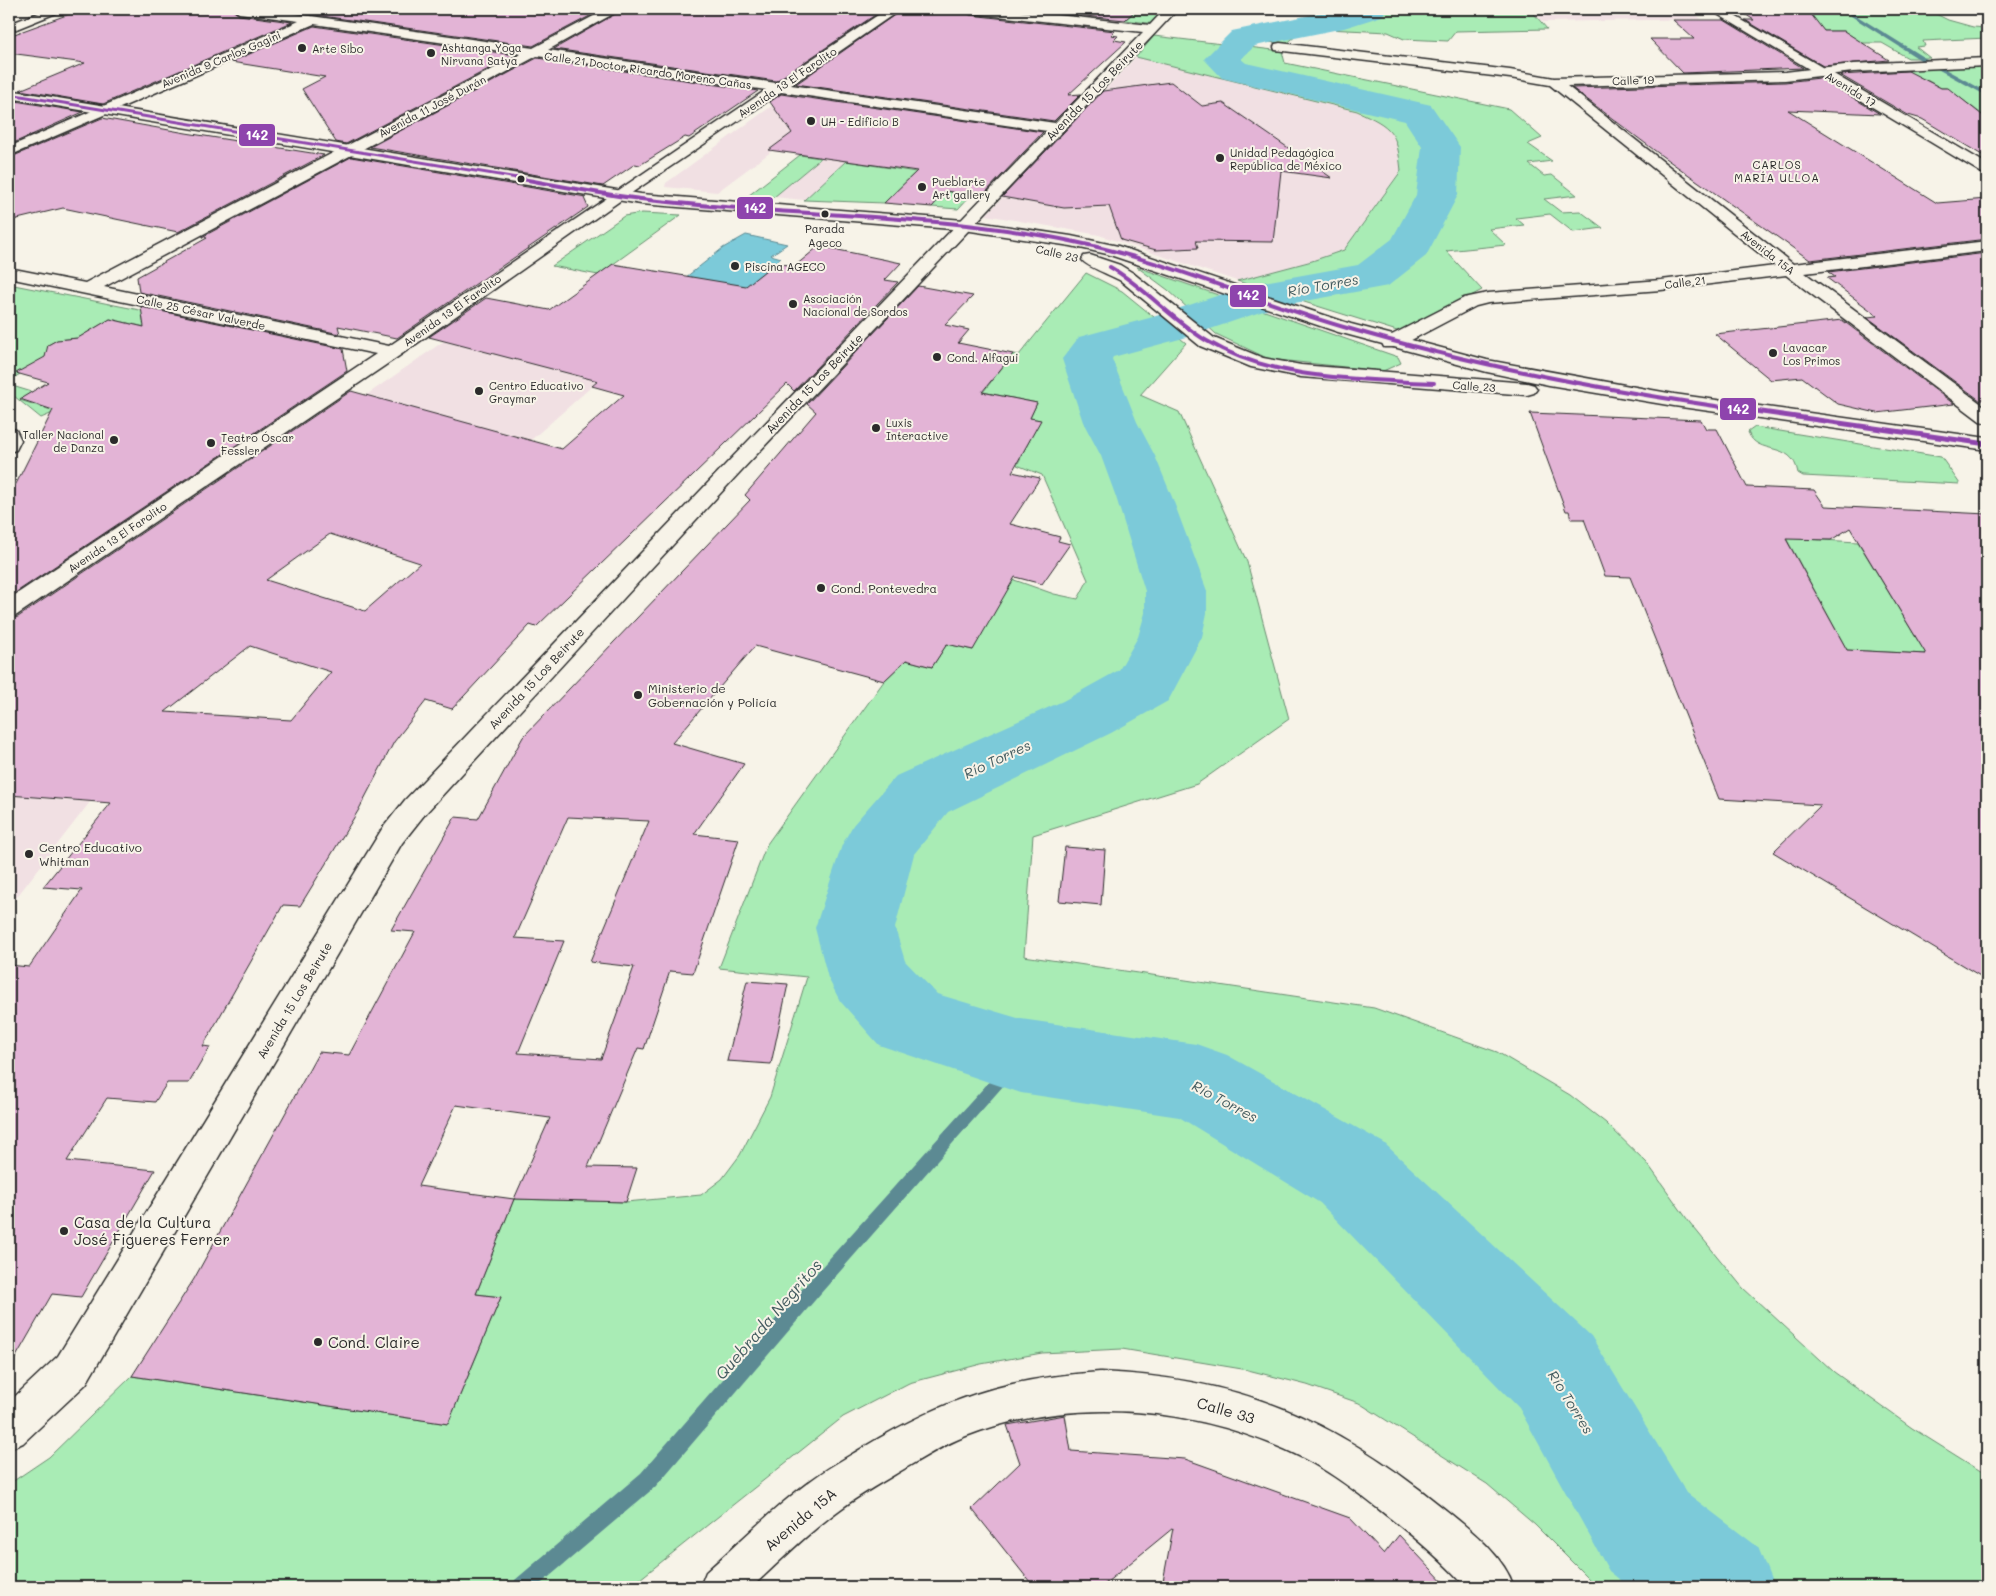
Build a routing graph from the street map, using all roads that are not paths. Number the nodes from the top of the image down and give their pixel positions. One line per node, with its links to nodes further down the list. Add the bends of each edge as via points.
1 (60, 9): 10 (street)
2 (238, 9): 9 (street, Calle 21 Doctor Ricardo Moreno Cañas)
3 (337, 9): 9 (street, Avenida 9 Carlos Gagini)
4 (616, 9): 13 (street, Avenida 11 José Durán)
5 (895, 9): 17 (street, Avenida 13 El Farolito)
6 (970, 9): 11 (street)
7 (1172, 9): 11 (street, Avenida 15 Los Beirute)
8 (1714, 9): 15 (street, Avenida 17)
9 (311, 20): 13 (street, Calle 21 Doctor Ricardo Moreno Cañas); 19 (street, Avenida 9 Carlos Gagini)
10 (9, 28)
11 (1152, 29): 20 (street, Avenida 15 Los Beirute)
12 (1280, 47): 16 (street, Calle 19)
13 (534, 53): 17 (street, Calle 21 Doctor Ricardo Moreno Cañas); 21 (street, Avenida 11 José Durán)
14 (1987, 62): 15 (street, Calle 19)
15 (1820, 71): 16 (street, Calle 19, via 1785,76); 23 (street, Avenida 17)
16 (1554, 82): 27 (street, Avenida 15A)
17 (779, 88): 20 (street, Calle 21 Doctor Ricardo Moreno Cañas); 24 (street, Avenida 13 El Farolito)
18 (9, 94): 19 (street)
19 (105, 109): 21 (street); 22 (street, Avenida 9 Carlos Gagini)
20 (1058, 128): 25 (street, Avenida 15 Los Beirute)
21 (346, 151): 24 (street); 29 (street, Avenida 11 José Durán)
22 (9, 152)
23 (1987, 170)
24 (618, 195): 25 (street, via 674,203); 31 (street, Avenida 13 El Farolito)
25 (964, 225): 30 (street, Calle 23, via 1112,250); 32 (street, Calle 23, via 998,239 1100,263 1127,277 1207,342 1258,363 1301,371); 38 (street, Avenida 15 Los Beirute, via 415,807 392,836 72,1370)
26 (1987, 246): 27 (street, Calle 21)
27 (1790, 270): 30 (street, Calle 21, via 1661,285 1488,298 1470,302); 33 (street, Avenida 15A)
28 (9, 273): 29 (street, Calle 25 César Valverde)
29 (89, 288): 31 (street, Calle 25 César Valverde)
30 (1389, 342): 32 (street, Calle 23, via 1487,366)
31 (392, 352): 37 (street, Avenida 13 El Farolito)
32 (1658, 399): 35 (street, Calle 23)
33 (1987, 417)
34 (9, 434): 36 (street)
35 (1987, 444)
36 (9, 446)
37 (9, 610)
38 (9, 1429)
39 (910, 1442): 40 (street, Avenida 15A, via 825,1495); 41 (street, Calle 33, via 966,1416 1034,1398 1082,1392 1142,1392 1201,1401 1261,1420 1320,1446 1378,1482 1434,1526)
40 (721, 1587)
41 (1493, 1587)

